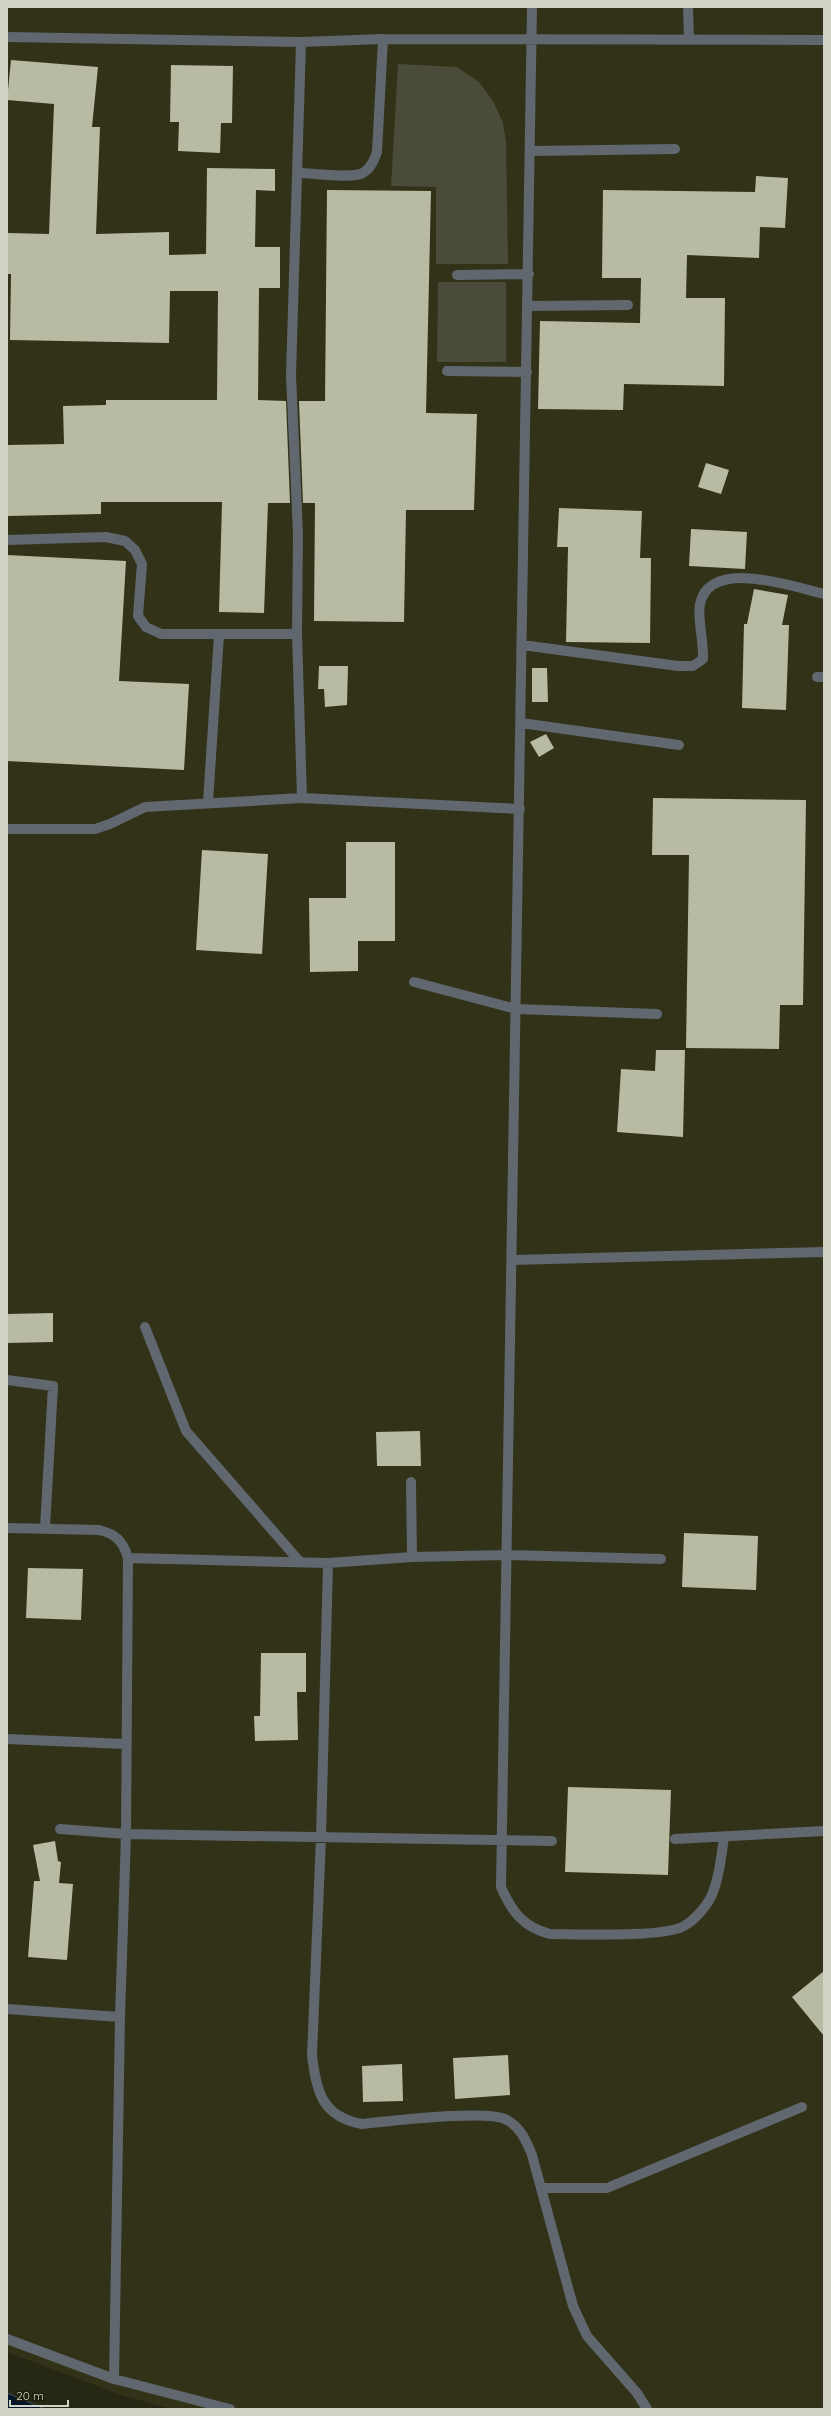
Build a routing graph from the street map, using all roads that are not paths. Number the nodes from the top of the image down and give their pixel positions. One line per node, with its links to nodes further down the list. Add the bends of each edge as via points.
1 (532, 7): 5 (street)
2 (688, 7): 6 (street)
3 (7, 37): 8 (street)
4 (383, 39): 5 (street); 8 (street); 11 (street, via 377,152 372,165 363,173 348,175)
5 (532, 40): 6 (street); 10 (street)
6 (689, 40): 7 (street)
7 (824, 40)
8 (301, 42): 11 (street)
9 (675, 148): 10 (street)
10 (531, 151): 12 (street)
11 (297, 173): 20 (street, via 291,375 298,534)
12 (528, 274): 13 (street); 15 (street)
13 (457, 276)
14 (628, 305): 15 (street)
15 (528, 306): 17 (street)
16 (447, 371): 17 (street)
17 (527, 372): 22 (street)
18 (7, 540): 21 (street, via 106,537 125,541 135,550 142,564 138,616 146,627 161,634 174,636)
19 (824, 594): 22 (street, via 772,581 738,577 724,579 705,590 700,605 704,659 693,666)
20 (297, 634): 21 (street); 25 (street)
21 (219, 635): 26 (street)
22 (522, 645): 23 (street)
23 (521, 723): 24 (street); 27 (street)
24 (679, 745)
25 (302, 798): 26 (street); 27 (street)
26 (208, 802): 28 (street, via 145,807 95,829)
27 (520, 809): 30 (street)
28 (7, 829)
29 (414, 982): 30 (street)
30 (516, 1009): 31 (street); 33 (street)
31 (657, 1014)
32 (824, 1252): 33 (street)
33 (512, 1260): 39 (street)
34 (145, 1327): 43 (street, via 186,1431)
35 (7, 1380): 38 (street, via 53,1386)
36 (411, 1482): 40 (street)
37 (7, 1528): 38 (street)
38 (44, 1528): 41 (street, via 99,1530 112,1533 125,1546)
39 (507, 1555): 40 (street); 42 (street); 54 (street)
40 (412, 1557): 44 (street)
41 (128, 1558): 43 (street); 46 (street)
42 (661, 1559)
43 (300, 1562): 44 (street)
44 (328, 1563): 50 (street)
45 (7, 1738): 46 (street)
46 (126, 1744): 49 (street)
47 (60, 1829): 49 (street)
48 (824, 1832): 51 (street)
49 (126, 1834): 50 (street); 56 (street)
50 (321, 1837): 54 (street); 58 (street, via 312,2055 320,2097 333,2113 347,2122 362,2124 484,2116 504,2119 516,2127 525,2139)
51 (724, 1838): 52 (street); 54 (street, via 718,1877 713,1893 702,1909 684,1926 658,1933 550,1934 533,1930 519,1917 501,1887)
52 (675, 1839)
53 (552, 1841): 54 (street)
54 (502, 1842)
55 (7, 2009): 56 (street)
56 (120, 2016): 60 (street)
57 (802, 2107): 58 (street, via 607,2188)
58 (541, 2188): 62 (street, via 576,2312 587,2336 637,2392)
59 (7, 2339): 60 (street)
60 (114, 2379): 61 (street)
61 (230, 2409)
62 (647, 2409)

